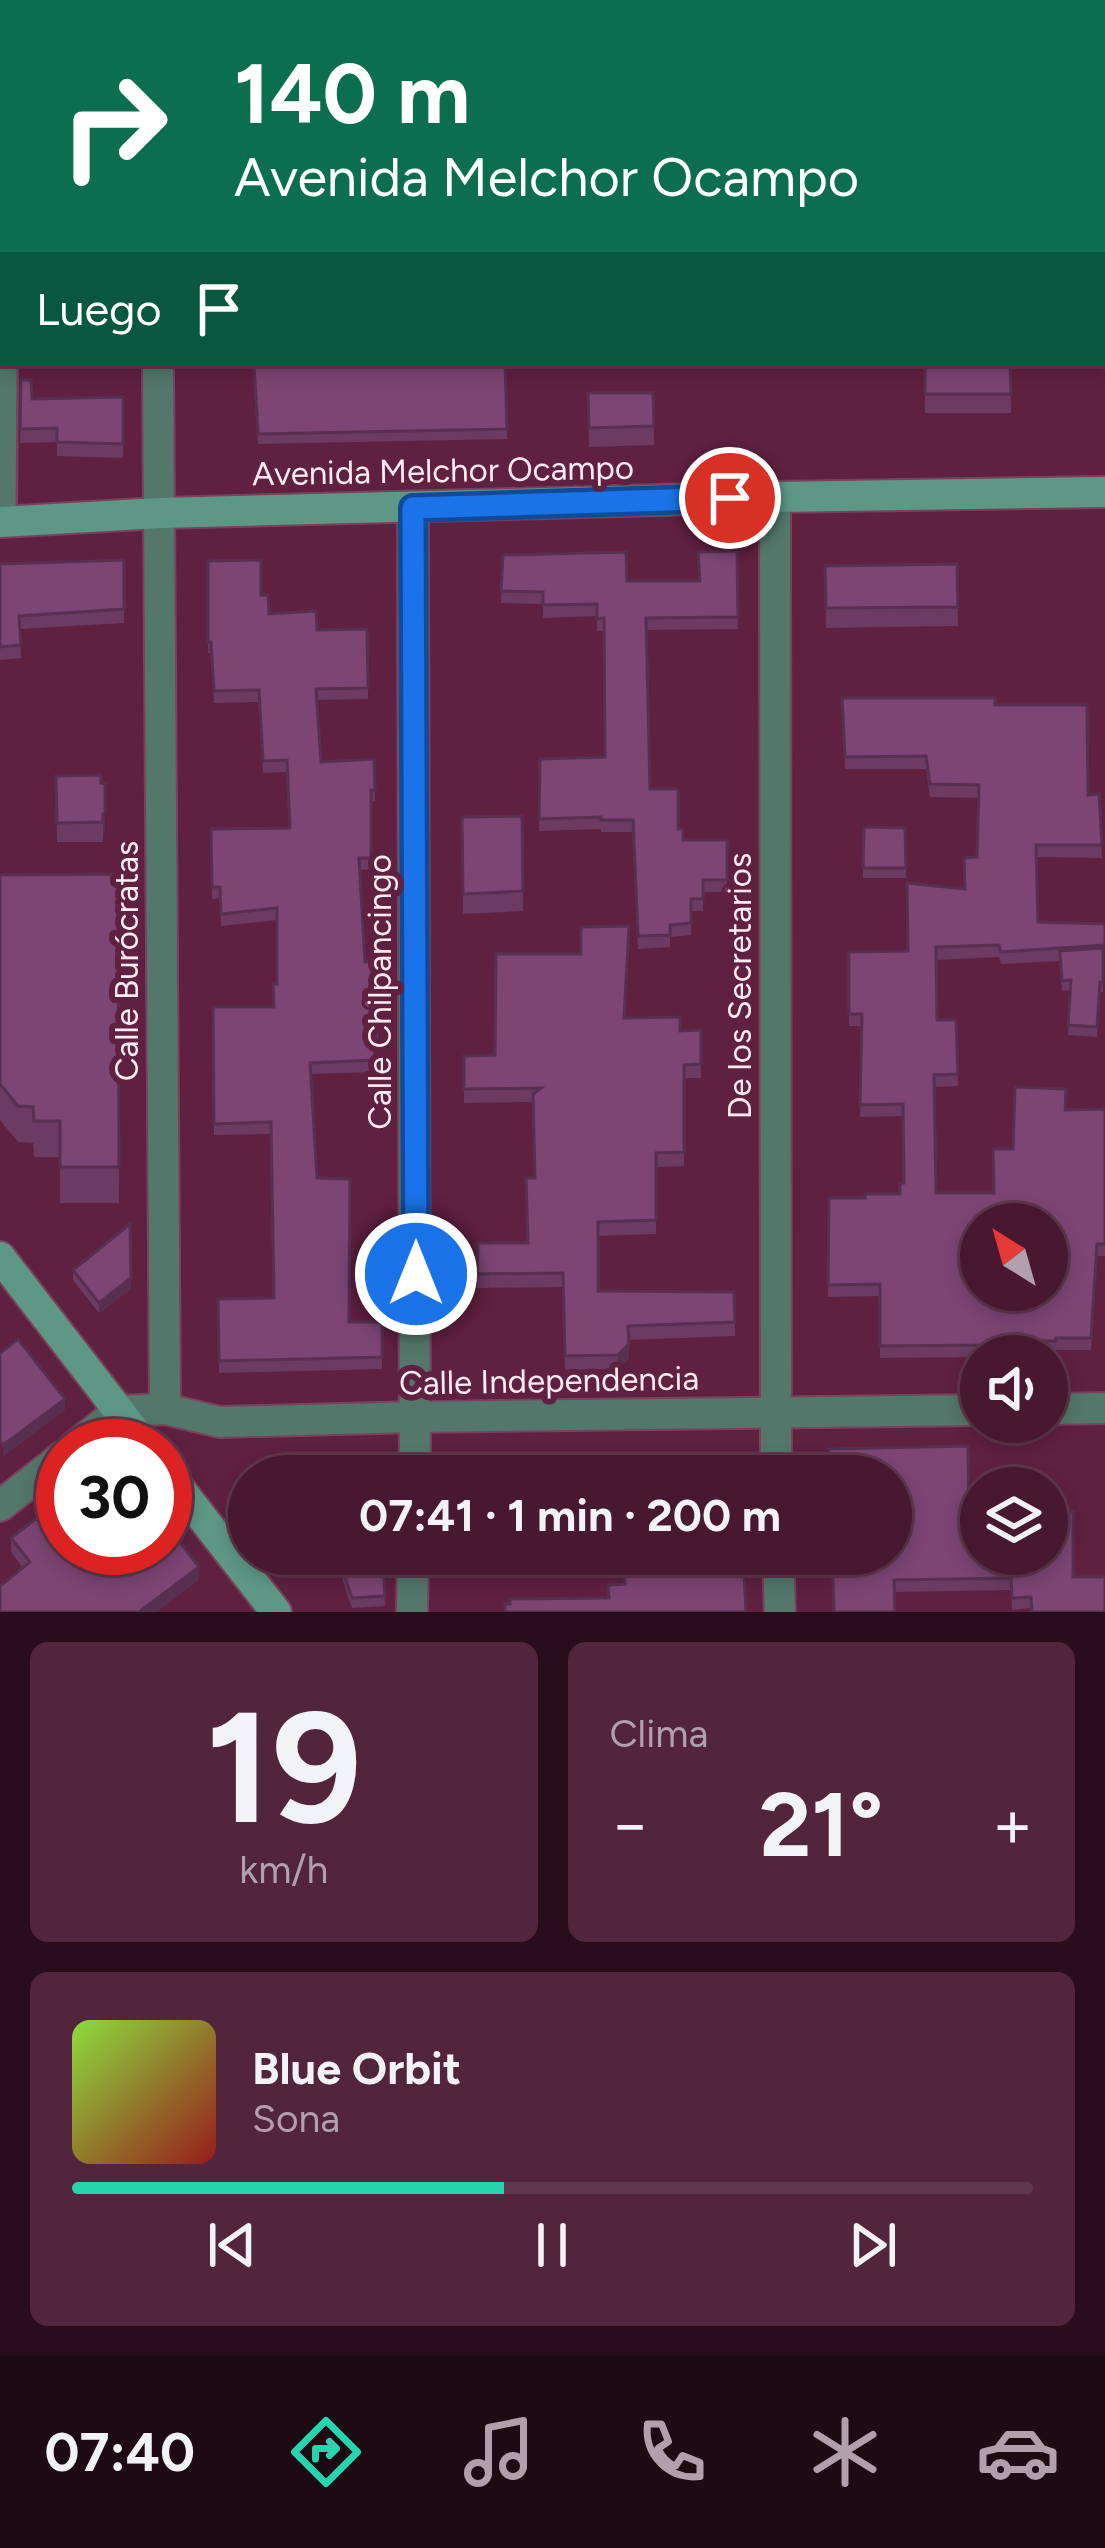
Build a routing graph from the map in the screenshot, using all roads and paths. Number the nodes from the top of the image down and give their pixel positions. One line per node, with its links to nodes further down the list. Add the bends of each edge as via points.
1 (6, 366): 3 (lane)
2 (158, 366): 7 (street, Calle Burócratas)
3 (3, 409): 8 (lane)
4 (1105, 492): 5 (main road, Avenida Melchor Ocampo)
5 (775, 497): 6 (main road, Avenida Melchor Ocampo); 15 (street, De los Secretarios)
6 (413, 508): 7 (main road, Avenida Melchor Ocampo); 16 (street, Calle Chilpancingo)
7 (160, 513): 8 (main road, Avenida Melchor Ocampo); 11 (street, Calle Burócratas)
8 (3, 522)
9 (0, 1257): 14 (main road)
10 (1105, 1408): 12 (street)
11 (165, 1409): 14 (street, Calle Independencia); 16 (street, Calle Independencia, via 220,1422)
12 (1068, 1409)
13 (960, 1410): 15 (street, Calle Independencia)
14 (119, 1411): 17 (street); 18 (main road)
15 (775, 1413): 16 (street, Calle Independencia); 20 (street, De los Secretarios)
16 (416, 1417): 19 (street, Calle Chilpancingo)
17 (109, 1419)
18 (125, 1419)
19 (415, 1455)
20 (776, 1455)
21 (36, 1477): 22 (street)
22 (0, 1506)
23 (192, 1506): 26 (main road)
24 (413, 1575): 27 (street)
25 (779, 1575): 28 (street)
26 (270, 1610)
27 (412, 1612)
28 (780, 1612)

